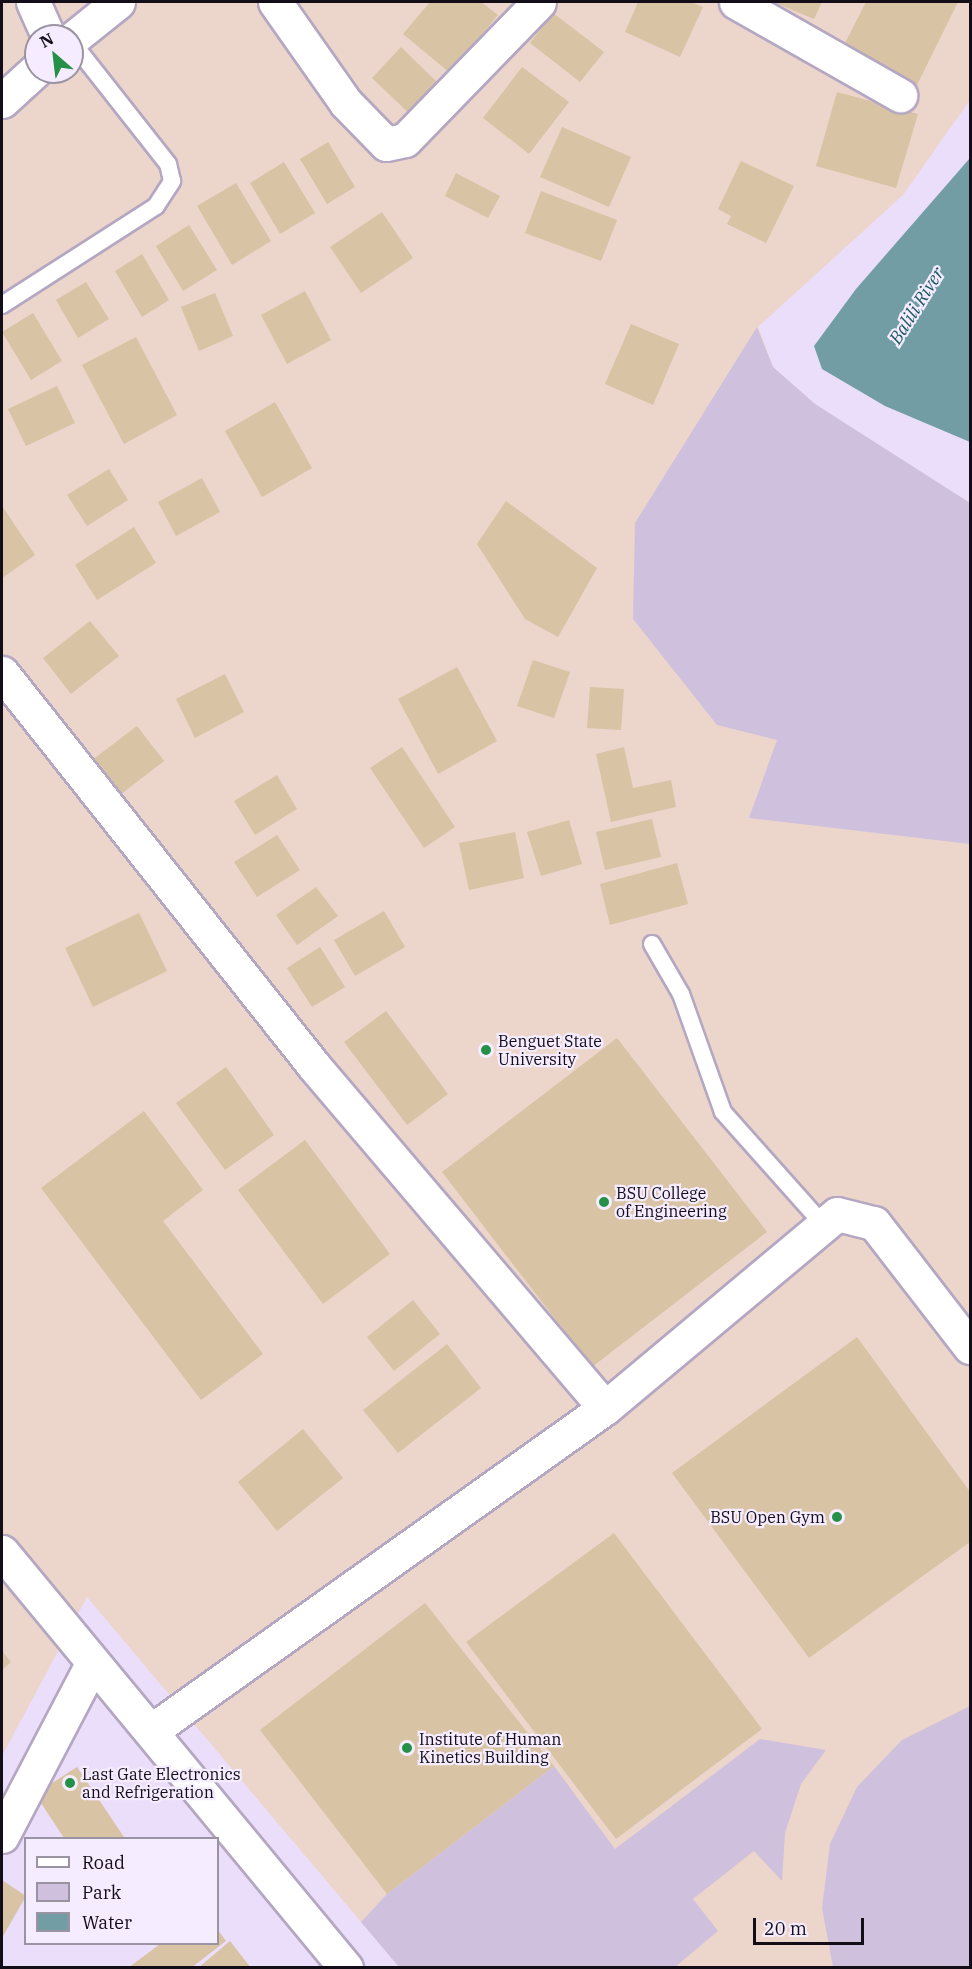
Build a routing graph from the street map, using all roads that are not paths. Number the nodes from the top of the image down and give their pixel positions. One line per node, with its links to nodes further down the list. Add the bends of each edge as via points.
1 (33, 2): 6 (main road)
2 (118, 2): 7 (main road)
3 (275, 2): 4 (main road, via 346,103 386,144 405,140)
4 (539, 2)
5 (736, 2): 10 (main road)
6 (43, 24)
7 (84, 30)
8 (84, 56): 12 (lane, via 168,164 172,181 156,206)
9 (24, 81): 11 (main road)
10 (900, 95)
11 (2, 101)
12 (2, 305)
13 (2, 673): 17 (main road, via 314,1066)
14 (652, 944): 15 (lane, via 681,994 723,1112)
15 (821, 1222): 16 (main road, via 854,1214 874,1223); 17 (main road)
16 (970, 1347)
17 (605, 1408): 20 (main road)
18 (2, 1552): 19 (main road)
19 (93, 1662): 20 (main road); 21 (main road)
20 (151, 1731): 22 (main road)
21 (2, 1836)
22 (346, 1968)

